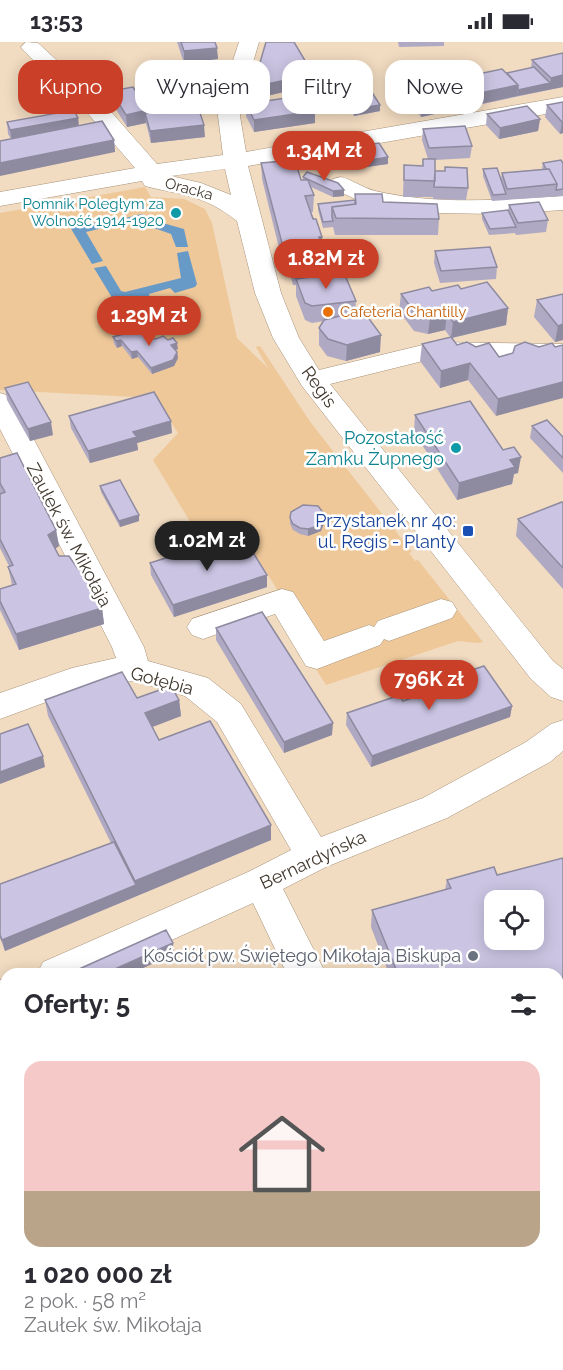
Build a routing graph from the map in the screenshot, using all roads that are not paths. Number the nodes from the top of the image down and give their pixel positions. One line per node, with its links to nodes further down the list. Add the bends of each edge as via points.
1 (249, 42): 4 (street, Regis, via 230,103)
2 (31, 47): 5 (street, via 98,111)
3 (563, 104): 4 (street, Oracka)
4 (235, 161): 5 (street, Oracka); 10 (street, Regis)
5 (151, 172): 6 (street, Oracka)
6 (121, 178): 8 (street, Oracka); 10 (street, Oracka, via 204,191 228,201)
7 (341, 184): 9 (street, via 367,197 434,206)
8 (0, 199)
9 (563, 203)
10 (250, 219): 12 (street, Regis, via 276,317)
11 (563, 352): 12 (street, via 435,350)
12 (312, 380): 17 (street, Regis, via 535,662)
13 (0, 402): 16 (street, Zaułek św. Mikołaja)
14 (441, 610): 15 (street, via 317,657 282,600)
15 (203, 627)
16 (135, 669): 18 (street, Gołębia, via 72,680); 20 (street, Gołębia, via 196,687 229,713)
17 (563, 688)
18 (0, 706)
19 (555, 748): 20 (street, Bernardyńska, via 435,808)
20 (313, 856): 21 (street, Bernardyńska)
21 (261, 884): 22 (street, Bernardyńska); 23 (street)
22 (70, 968)
23 (304, 968)

